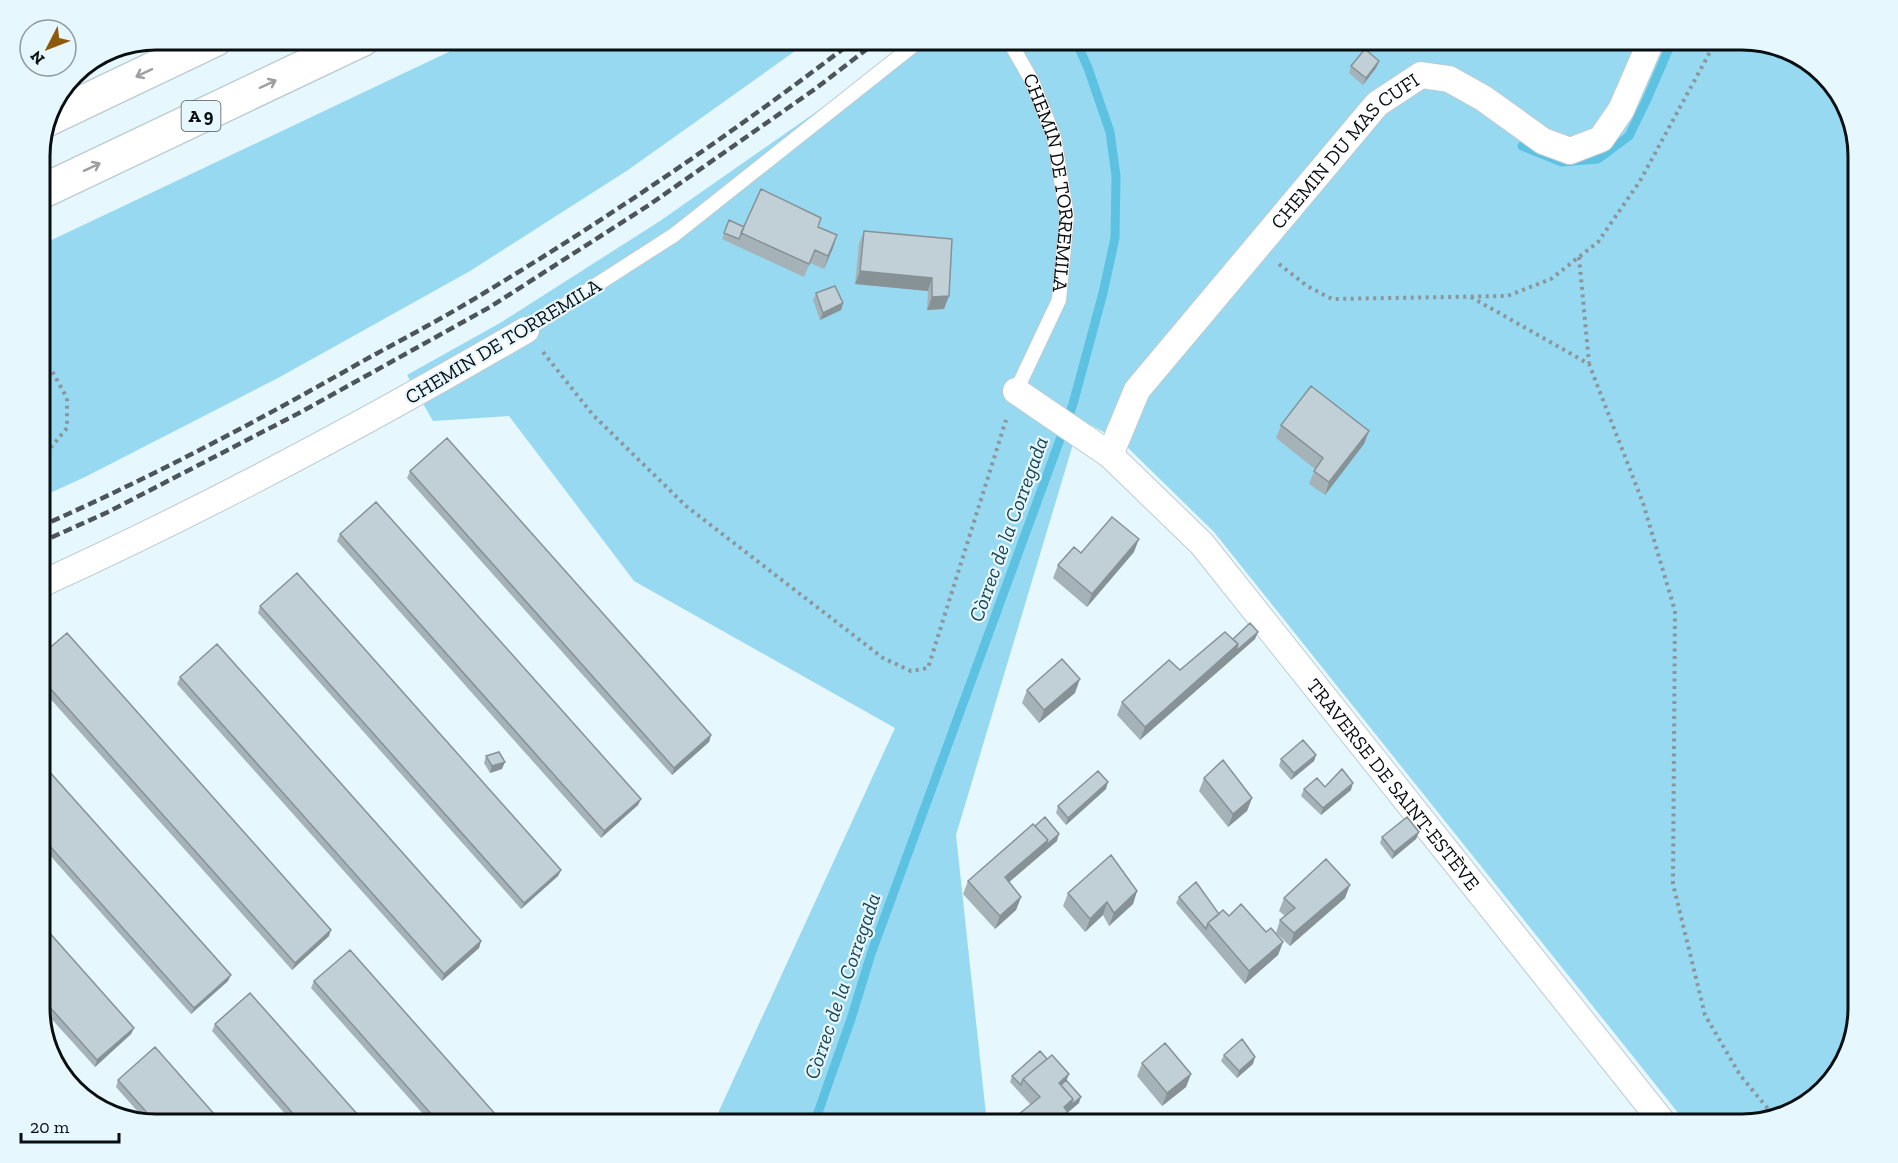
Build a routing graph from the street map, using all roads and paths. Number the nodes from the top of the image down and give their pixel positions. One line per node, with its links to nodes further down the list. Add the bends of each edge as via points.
1 (193, 50): 7 (highway, one-way to 7)
2 (340, 50): 8 (highway, A 9, one-way to 2)
3 (907, 50): 12 (lane, CHEMIN DE TORREMILA, via 674,236)
4 (1014, 50): 15 (lane, CHEMIN DE TORREMILA, via 1032,81 1054,137 1067,216 1059,300)
5 (1647, 50): 9 (street, CHEMIN DU MAS CUFI, via 1621,110 1601,139 1570,151 1543,141 1484,98 1449,79 1421,75 1377,104)
6 (1711, 50): 10 (path, via 1640,181 1598,242)
7 (58, 114)
8 (50, 187)
9 (1257, 247): 11 (path, via 1307,286 1332,299); 17 (street, CHEMIN DU MAS CUFI, via 1137,390)
10 (1579, 257): 11 (path, via 1551,279 1507,296); 13 (path)
11 (1472, 297): 13 (path)
12 (526, 330): 15 (path, via 593,415 686,507 883,658 911,671 928,668); 18 (street, CHEMIN DE TORREMILA, via 422,390 141,538)
13 (1589, 364): 19 (path, via 1643,503 1675,611 1673,884 1705,1015 1740,1075)
14 (50, 369): 16 (path, via 68,398 67,428)
15 (1016, 391): 17 (street)
16 (50, 447)
17 (1110, 455): 20 (street, TRAVERSE DE SAINT-ESTÈVE, via 1202,544)
18 (50, 580)
19 (1769, 1110)
20 (1656, 1114)

